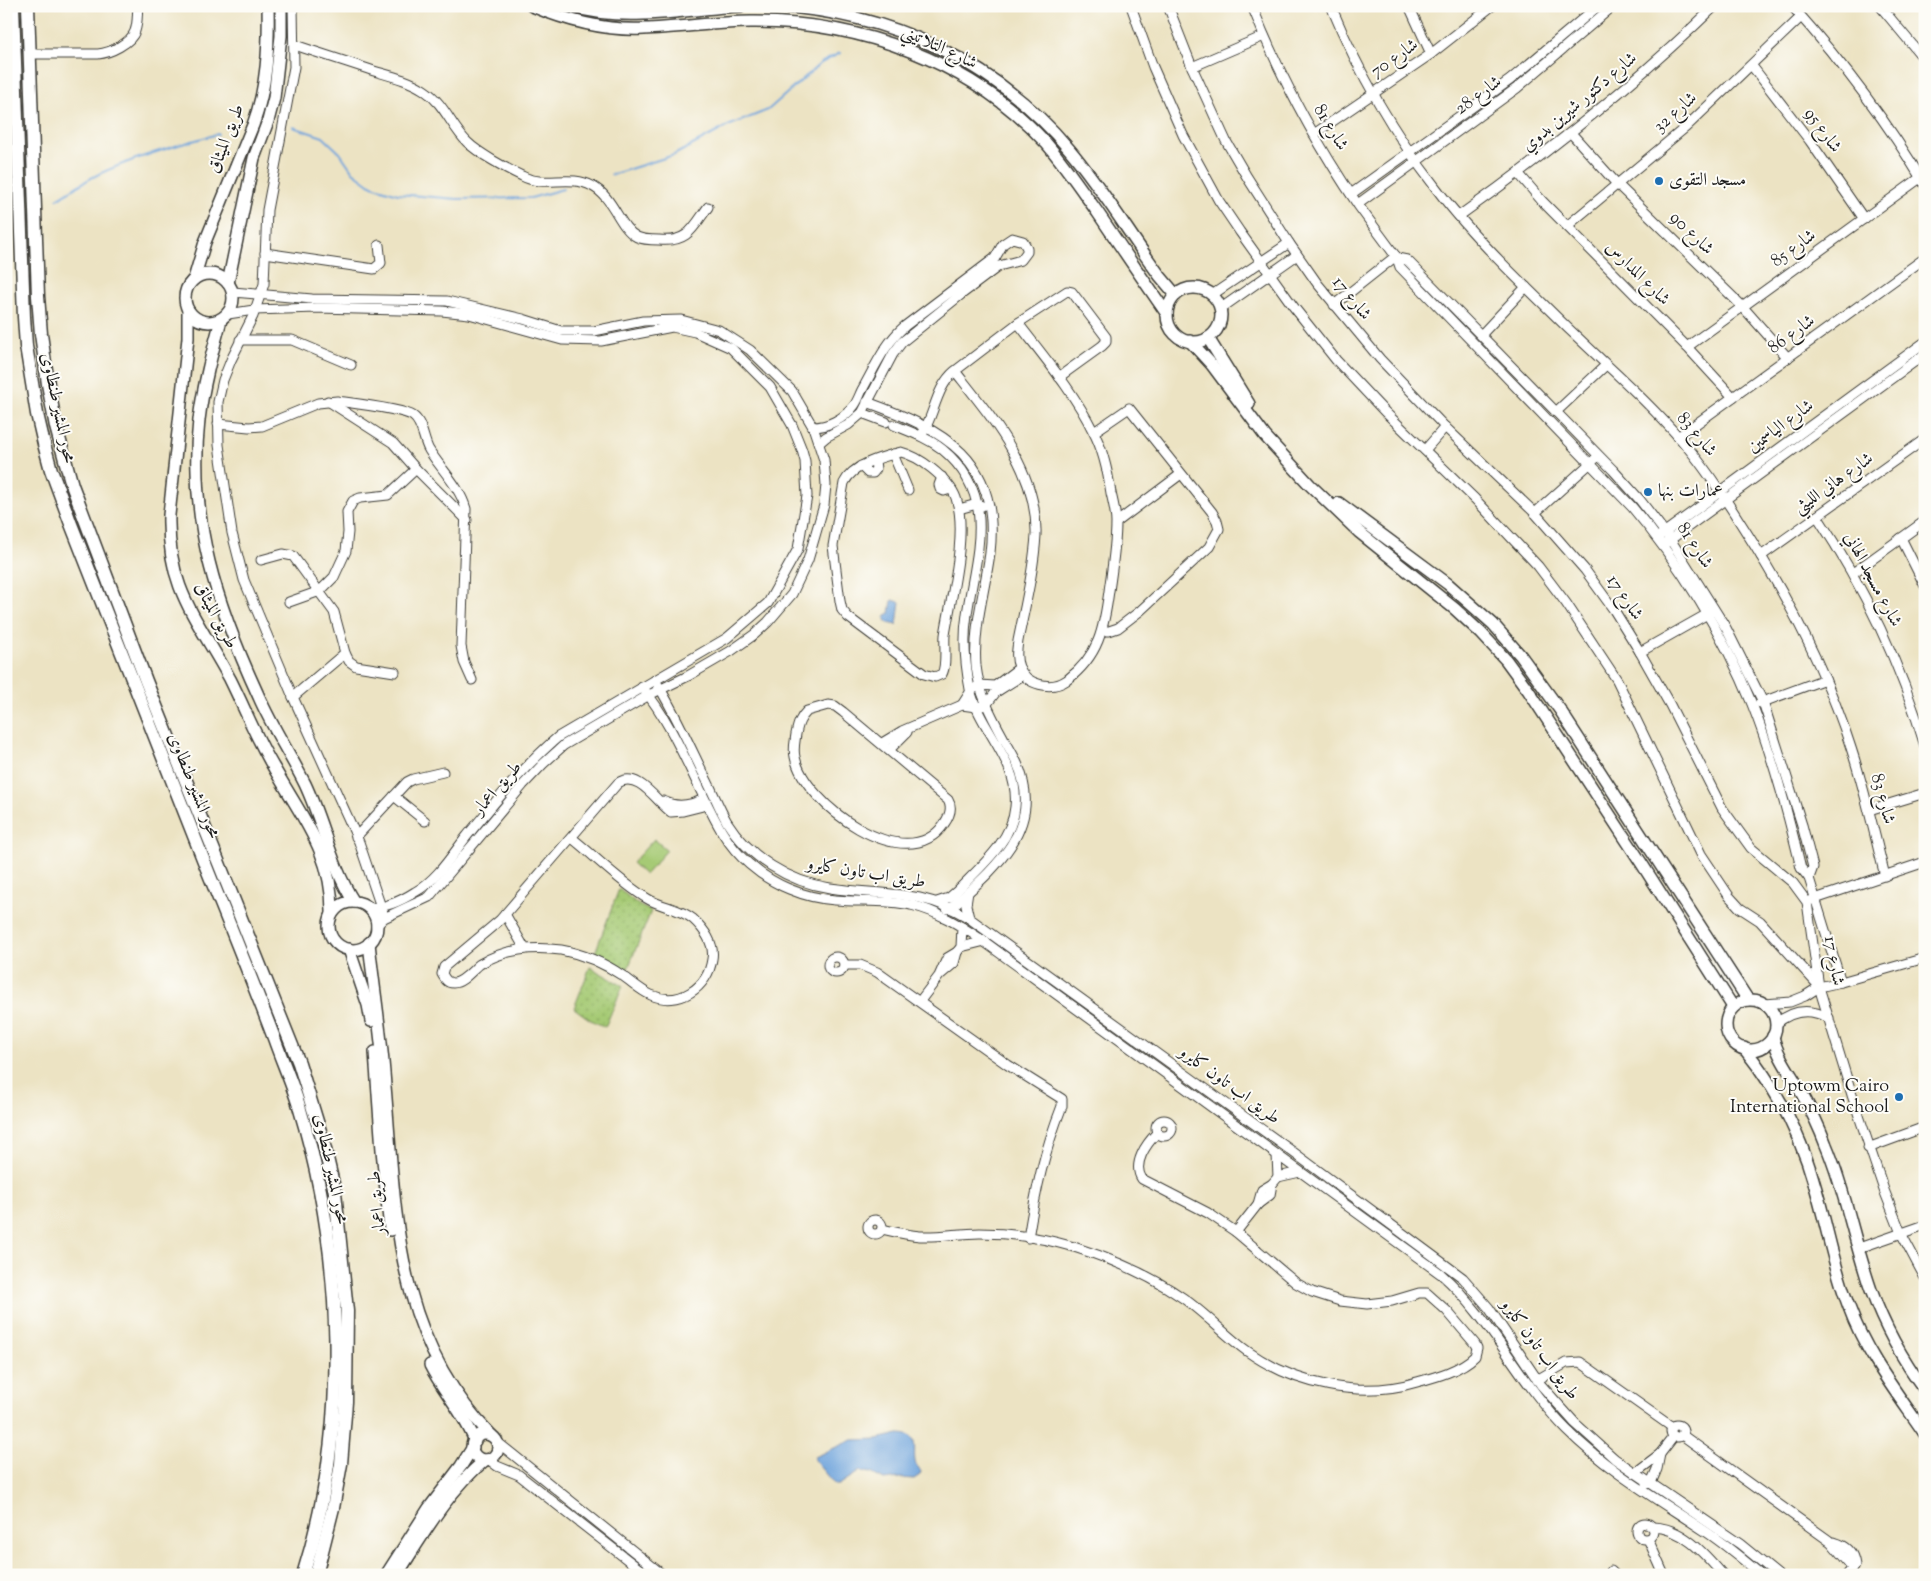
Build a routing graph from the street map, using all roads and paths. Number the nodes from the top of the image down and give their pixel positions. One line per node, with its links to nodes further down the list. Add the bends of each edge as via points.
1 (13, 6): 243 (highway, محور المشير طنطاوى, via 24,317 32,387 47,452 71,524 298,1104 320,1192 333,1278 334,1407 321,1506)
2 (28, 6): 25 (highway, محور المشير طنطاوى)
3 (138, 6): 25 (street, via 133,36 108,52)
4 (268, 6): 54 (main road, طريق الميثاق, via 267,59 260,106 204,242)
5 (281, 6): 55 (main road, طريق الميثاق, via 274,98 254,158)
6 (293, 6): 24 (street)
7 (532, 6): 65 (main road, شارع التلاتيني, via 573,21 619,28 747,22 807,24 865,36 939,64 997,99 1046,143)
8 (570, 6): 9 (main road, via 600,13 645,15)
9 (740, 6)
10 (774, 6): 58 (main road, شارع التلاتيني, via 835,13 895,29 947,51 999,83 1029,107 1070,149)
11 (1131, 6): 52 (street, via 1183,135 1220,201)
12 (1168, 6): 29 (street, شارع 17)
13 (1252, 6): 23 (street, شارع 81)
14 (1331, 6): 32 (street, شارع 83)
15 (1409, 6): 26 (street)
16 (1492, 6): 26 (street, شارع 70)
17 (1598, 6): 30 (street, شارع 28)
18 (1613, 6): 31 (street, شارع 28)
19 (1715, 6): 34 (street, شارع دكتور شيرين بدوي)
20 (1792, 6): 22 (street)
21 (1880, 6): 27 (street)
22 (1801, 17): 28 (street, شارع 32); 38 (street, via 1871,104)
23 (1264, 36): 29 (street); 33 (street, شارع 81)
24 (295, 45): 42 (street, via 424,90 440,104 472,146 527,179 540,182 574,180 594,187 603,193 630,231 638,237 678,240 690,232); 48 (street, via 292,78 267,210)
25 (30, 54): 244 (highway, محور المشير طنطاوى, via 41,334 56,426 72,485 146,681 299,1063 335,1192 347,1311 346,1402 341,1464)
26 (1431, 54): 32 (street, شارع 70)
27 (1923, 55)
28 (1752, 66): 39 (street, شارع 32); 44 (street, شارع 95)
29 (1192, 68): 46 (street, شارع 17, via 1226,141)
30 (1510, 80): 31 (street); 35 (street, شارع 28)
31 (1516, 88): 36 (street, شارع 28)
32 (1374, 94): 33 (street, شارع 70); 35 (street, شارع 83)
33 (1314, 134): 40 (street, شارع 81)
34 (1571, 134): 37 (street, شارع دكتور شيرين بدوي); 39 (street, شارع 90)
35 (1410, 153): 36 (street, شارع 83); 40 (street, شارع 28)
36 (1417, 162): 41 (street, شارع 28); 43 (street, شارع 83)
37 (1519, 174): 43 (street, شارع دكتور شيرين بدوي); 45 (street, شارع المدارس)
38 (1923, 181): 44 (street, شارع 85)
39 (1617, 184): 45 (street, شارع 32); 61 (street, شارع 90)
40 (1351, 194): 41 (street, شارع 81)
41 (1358, 204): 50 (street, شارع 81)
42 (708, 206)
43 (1459, 216): 56 (street, شارع 83)
44 (1864, 219): 61 (street, شارع 85)
45 (1567, 226): 73 (street, شارع المدارس)
46 (1289, 243): 49 (street, شارع 17); 52 (street)
47 (379, 244): 48 (street, via 381,263 372,269)
48 (265, 253): 57 (street, via 264,284)
49 (1298, 256): 53 (street); 60 (street, شارع 17)
50 (1396, 257): 60 (street); 68 (street, شارع 81, via 1407,260); 84 (street, شارع 81, via 1407,274)
51 (1925, 258): 76 (street, شارع 86)
52 (1262, 262): 53 (street); 59 (street)
53 (1271, 275): 62 (street); 104 (street, via 1336,360)
54 (194, 279): 55 (main road, via 212,274 221,277); 63 (main road, via 185,296)
55 (231, 287): 57 (street, طريق اعمار); 66 (main road, via 233,306)
56 (1526, 287): 68 (street); 79 (street, شارع 83)
57 (259, 294): 64 (street); 80 (street, طريق اعمار, via 312,299 447,301 561,331 594,331 643,321 682,320 718,330 750,350)
58 (1176, 295): 59 (main road, via 1195,288); 65 (main road)
59 (1212, 295): 62 (main road)
60 (1334, 305): 95 (street, شارع 17)
61 (1742, 306): 73 (street, شارع 85); 76 (street, شارع 90)
62 (1220, 309): 69 (main road, via 1219,326)
63 (188, 310): 66 (main road, via 202,322 212,323); 184 (main road, طريق الميثاق, via 188,338 169,515 172,565 190,613 314,835 324,857)
64 (254, 310): 66 (street, طريق اعمار); 70 (street); 83 (street, طريق اعمار, via 317,308 460,313 562,340 601,341 672,327 695,332 731,348)
65 (1167, 314): 71 (main road, via 1173,332)
66 (224, 317): 177 (main road, طريق الميثاق, via 204,388 198,437 200,510 208,563 237,648 259,699 320,817 344,887)
67 (1018, 322): 82 (street); 85 (street); 85 (street, via 1067,291 1072,292 1106,337 1102,346)
68 (1480, 335): 81 (street, شارع 81)
69 (1208, 338): 71 (main road); 198 (main road, via 1247,401 1307,473 1334,499 1464,596 1521,656 1552,698)
70 (240, 340): 78 (street, via 292,340); 92 (street, via 223,380)
71 (1190, 342): 201 (main road, via 1212,365 1265,436 1310,485 1359,532 1468,621 1506,660)
72 (1925, 342): 74 (street, شارع الياسمين)
73 (1687, 347): 86 (street, شارع المدارس)
74 (1908, 354): 77 (street); 97 (street, شارع الياسمين)
75 (1925, 354): 77 (street, شارع الياسمين)
76 (1788, 358): 86 (street, شارع 86)
77 (1914, 363): 101 (street, شارع الياسمين)
78 (351, 365)
79 (1606, 365): 89 (street); 100 (street, شارع 83)
80 (767, 366): 83 (street, via 761,368); 94 (street, طريق اعمار, via 792,391)
81 (1514, 368): 84 (street); 89 (street, شارع 81)
82 (955, 371): 96 (street, via 938,394); 138 (street, via 1012,450 1030,490 1036,534 1016,652)
83 (758, 375): 112 (street, طريق اعمار, via 770,387 792,425 805,461)
84 (1507, 376): 107 (street, شارع 81)
85 (1059, 377): 98 (street)
86 (1733, 397): 100 (street, شارع 86)
87 (327, 401): 92 (street, via 262,426); 108 (street, via 393,443); 120 (street, via 404,412 414,417 428,448 462,498)
88 (867, 402): 90 (street); 91 (street, via 902,342 999,266 1021,260 1027,252 1022,241 1012,238 1005,241 995,258 893,336 854,407); 96 (street)
89 (1557, 411): 106 (street, شارع 81)
90 (862, 412): 93 (street); 99 (street)
91 (842, 418): 93 (street); 94 (street, via 827,426)
92 (218, 424): 148 (street, via 227,502 239,564)
93 (848, 425): 103 (street)
94 (813, 427): 103 (street, طريق اعمار)
95 (1445, 427): 104 (street); 117 (street, شارع 17)
96 (926, 428): 99 (street); 123 (street, via 953,444 974,468 989,502)
97 (1806, 429): 101 (street); 111 (street, شارع الياسمين)
98 (1094, 432): 109 (street, via 1129,408); 122 (street, via 1109,480)
99 (921, 436): 115 (street, via 942,449 956,464 974,492)
100 (1678, 437): 111 (street, شارع 83)
101 (1812, 438): 114 (street, شارع الياسمين)
102 (1925, 440): 118 (street, شارع هاني الليثي)
103 (819, 443): 113 (street, طريق اعمار, via 824,460)
104 (1426, 450): 197 (street, via 1507,532 1566,603 1617,680 1701,854 1729,896 1760,922)
105 (893, 454): 110 (street); 116 (street, via 901,452 919,459 942,477 955,496); 116 (street, via 861,466 851,472 844,483 833,546 842,610 929,676 940,675 945,668 945,635 960,542)
106 (1598, 455): 107 (street); 124 (street, شارع 81, via 1636,495)
107 (1591, 463): 117 (street); 126 (street, شارع 81)
108 (416, 469): 120 (street); 131 (street, via 388,495 360,498 350,504 347,512 348,542 343,560 334,577)
109 (1181, 474): 122 (street); 135 (street, via 1217,521 1219,530 1215,539 1140,611 1118,628)
110 (908, 490)
111 (1720, 492): 114 (street, شارع 83); 124 (street, شارع الياسمين)
112 (807, 496): 113 (street, via 816,503); 142 (street, طريق اعمار, via 798,549 768,603 727,638)
113 (825, 497): 145 (street, طريق اعمار, via 808,560 792,594 781,608 755,634 731,651)
114 (1726, 500): 124 (street, شارع الياسمين); 127 (street, شارع 83)
115 (978, 506): 116 (street); 119 (street); 123 (street, via 983,507 986,525)
116 (960, 512): 119 (street)
117 (1535, 513): 136 (street, شارع 17, via 1595,583)
118 (1817, 516): 127 (street, شارع هاني الليثي); 129 (street, شارع مسجد الهاني)
119 (979, 519): 146 (street, via 980,543 965,632)
120 (467, 520): 141 (street, via 462,646 464,662)
121 (1925, 521): 125 (street)
122 (1116, 522): 135 (street)
123 (992, 529): 143 (street, via 976,630)
124 (1668, 536): 126 (street, شارع الياسمين); 133 (street, شارع 81)
125 (1901, 538): 129 (street); 130 (street)
126 (1660, 541): 134 (street, شارع 81)
127 (1761, 556): 140 (street, شارع 83)
128 (261, 560): 131 (street, via 291,554)
129 (1853, 573): 154 (street, شارع مسجد الهاني)
130 (1925, 586)
131 (320, 591): 132 (street); 137 (street, via 334,612)
132 (289, 602)
133 (1715, 610): 134 (street); 149 (street, شارع 81)
134 (1706, 615): 136 (street); 152 (street, شارع 81)
135 (1103, 631): 138 (street, via 1085,663 1058,685 1037,684)
136 (1640, 652): 179 (street, شارع 17, via 1722,808 1751,848 1793,883)
137 (345, 653): 139 (street, via 356,666); 148 (street)
138 (1021, 671): 143 (street, via 995,686); 151 (street)
139 (395, 672)
140 (1825, 679): 149 (street); 167 (street, شارع 83, via 1851,746)
141 (472, 680)
142 (654, 680): 144 (street, طريق اعمار); 145 (street, طريق اب تاون كايرو)
143 (979, 685): 146 (street); 151 (street)
144 (642, 687): 147 (street, طريق اب تاون كايرو); 182 (street, طريق اعمار, via 558,737 515,779 435,876 416,892)
145 (661, 690): 147 (street, طريق اعمار); 157 (street, طريق اب تاون كايرو)
146 (971, 691): 150 (street); 153 (street)
147 (649, 695): 160 (street, طريق اب تاون كايرو); 187 (street, طريق اعمار, via 558,750 523,785 429,897)
148 (294, 698): 170 (street)
149 (1764, 702): 152 (street); 174 (street, شارع 81, via 1813,867)
150 (962, 705): 153 (street); 155 (street)
151 (986, 705): 153 (street); 175 (street, via 1018,765 1025,789 1025,813 1015,841)
152 (1753, 706): 174 (street, شارع 81, via 1780,786 1801,868)
153 (976, 707): 178 (street, via 1012,773 1015,808 1012,823 993,853 956,892)
154 (1921, 722): 158 (street, شارع مسجد الهاني)
155 (916, 724): 156 (street); 159 (street)
156 (882, 743): 159 (street); 159 (street, via 835,706 828,705 810,709 800,720 794,755 808,784 847,821 884,840 902,844 924,842 946,822 950,804)
157 (691, 746): 160 (street); 162 (street, طريق اب تاون كايرو)
158 (1925, 746)
159 (890, 750)
160 (682, 753): 165 (street, طريق اب تاون كايرو)
161 (443, 772): 164 (street, via 410,780)
162 (710, 786): 165 (street, via 704,787); 166 (street, طريق اب تاون كايرو)
163 (1925, 793): 167 (street)
164 (394, 796): 169 (street); 170 (street)
165 (704, 798): 168 (street, طريق اب تاون كايرو); 171 (street, via 693,804 674,806 658,800 637,781 621,781)
166 (721, 810): 168 (street); 178 (street, طريق اب تاون كايرو, via 734,831 756,854 770,866 801,882 836,889 909,895)
167 (1869, 810): 173 (street, شارع 83)
168 (712, 815): 180 (street, طريق اب تاون كايرو, via 742,857 779,885 814,897)
169 (425, 821)
170 (356, 837): 182 (street)
171 (572, 838): 185 (street); 191 (street, via 633,889 695,921 712,947 710,969 699,987 687,995 661,998 650,995 622,975 586,957 559,950)
172 (1925, 862): 173 (street)
173 (1884, 876): 176 (street)
174 (1809, 878): 176 (street, شارع 81)
175 (968, 892): 183 (street); 186 (street)
176 (1817, 899): 179 (street); 196 (street, شارع 81)
177 (354, 902): 181 (main road, طريق اعمار); 184 (main road, via 343,904)
178 (937, 902): 183 (street, طريق اب تاون كايرو)
179 (1807, 902): 197 (street, شارع 17)
180 (911, 906): 183 (street); 188 (street, طريق اب تاون كايرو, via 945,917)
181 (369, 908): 182 (street, طريق اعمار); 187 (main road)
182 (381, 908): 187 (street)
183 (951, 908): 186 (street, طريق اب تاون كايرو)
184 (332, 914): 192 (main road, via 329,925 332,938)
185 (506, 914): 191 (street); 191 (street, via 450,960 442,974 445,980 459,982 495,956)
186 (969, 918): 189 (street, طريق اب تاون كايرو)
187 (380, 922): 190 (main road, طريق اعمار)
188 (962, 927): 189 (street, طريق اب تاون كايرو); 193 (street)
189 (985, 936): 193 (street); 204 (street, طريق اب تاون كايرو); 205 (street, طريق اب تاون كايرو, via 1046,973)
190 (369, 943): 192 (main road); 232 (main road, طريق اعمار, via 382,1048 397,1228 408,1286 421,1326 441,1369 467,1408)
191 (524, 948)
192 (349, 949): 233 (main road, طريق اعمار, via 368,1005 373,1034 390,1229 400,1288 423,1351 469,1427)
193 (959, 949): 199 (street, via 952,966 939,976)
194 (1925, 958): 196 (street)
195 (844, 965): 199 (street, via 860,965 873,970)
196 (1841, 982): 197 (street)
197 (1819, 987): 200 (street, via 1798,999); 202 (street, شارع 17)
198 (1748, 1000): 200 (main road); 201 (main road)
199 (920, 1001): 221 (street, via 1008,1065 1062,1099 1039,1174)
200 (1765, 1004): 203 (main road, via 1771,1010)
201 (1733, 1007): 206 (main road, via 1726,1022 1728,1034 1734,1043)
202 (1829, 1018): 203 (street, via 1816,1012 1802,1012 1788,1016); 211 (street, شارع 17)
203 (1775, 1030): 206 (main road, via 1761,1048); 222 (main road, via 1780,1056 1830,1153)
204 (1107, 1032): 205 (street, via 1136,1044); 207 (street, طريق اب تاون كايرو)
205 (1138, 1041): 208 (street, طريق اب تاون كايرو)
206 (1744, 1048): 231 (main road, via 1773,1088 1797,1135 1815,1185 1839,1280 1862,1337)
207 (1178, 1082): 208 (street, via 1180,1077); 212 (street, طريق اب تاون كايرو)
208 (1212, 1094): 216 (street, طريق اب تاون كايرو)
209 (1925, 1128): 211 (street)
210 (1157, 1133): 219 (street, via 1145,1149 1138,1174)
211 (1868, 1148): 220 (street, شارع 17)
212 (1277, 1155): 213 (street, طريق اب تاون كايرو); 214 (street)
213 (1300, 1172): 214 (street); 215 (street, طريق اب تاون كايرو)
214 (1275, 1180): 219 (street, via 1262,1190 1258,1204)
215 (1348, 1206): 216 (street, via 1377,1220); 223 (street, طريق اب تاون كايرو)
216 (1380, 1216): 224 (street, طريق اب تاون كايرو)
217 (1925, 1225): 220 (street)
218 (882, 1229): 221 (street, via 920,1236 979,1233)
219 (1236, 1232): 221 (street, via 1296,1283 1323,1297 1367,1304 1419,1293 1431,1295 1475,1344 1476,1356 1436,1377 1411,1384 1384,1389 1328,1386 1280,1370 1254,1356 1183,1298 1156,1282 1103,1257 1065,1244)
220 (1901, 1233): 222 (street); 225 (street, شارع 17)
221 (1028, 1238)
222 (1859, 1248): 229 (main road, via 1882,1318)
223 (1407, 1250): 224 (street, via 1411,1246); 227 (street, طريق اب تاون كايرو, via 1456,1287)
224 (1463, 1278): 226 (street, طريق اب تاون كايرو)
225 (1925, 1278)
226 (1504, 1331): 227 (street); 228 (street, طريق اب تاون كايرو)
227 (1495, 1337): 236 (street, طريق اب تاون كايرو, via 1546,1408)
228 (1539, 1383): 230 (street, via 1558,1368 1580,1362); 237 (street, طريق اب تاون كايرو, via 1594,1441)
229 (1925, 1390)
230 (1676, 1433): 234 (street); 241 (street, via 1831,1542 1848,1548 1854,1559)
231 (1925, 1434)
232 (494, 1439): 233 (main road, via 482,1435); 235 (main road, via 497,1452); 248 (street)
233 (474, 1444): 235 (main road, via 475,1454); 245 (main road)
234 (1660, 1454): 237 (street); 238 (street)
235 (487, 1460): 246 (main road, via 443,1503); 247 (street, via 519,1475)
236 (1608, 1466): 238 (street, via 1641,1483); 250 (street, طريق اب تاون كايرو, via 1706,1532)
237 (1635, 1473): 238 (street, طريق اب تاون كايرو)
238 (1651, 1483): 251 (street, طريق اب تاون كايرو)
239 (1651, 1527): 240 (street, via 1652,1535); 240 (street, via 1644,1523 1637,1528 1638,1536); 242 (street, via 1664,1527 1675,1532 1705,1554)
240 (1648, 1539): 249 (street)
241 (1850, 1571)
242 (1718, 1573)
243 (303, 1575)
244 (316, 1575)
245 (386, 1575)
246 (397, 1575)
247 (647, 1575)
248 (663, 1575)
249 (1664, 1575)
250 (1762, 1575)
251 (1778, 1575)

